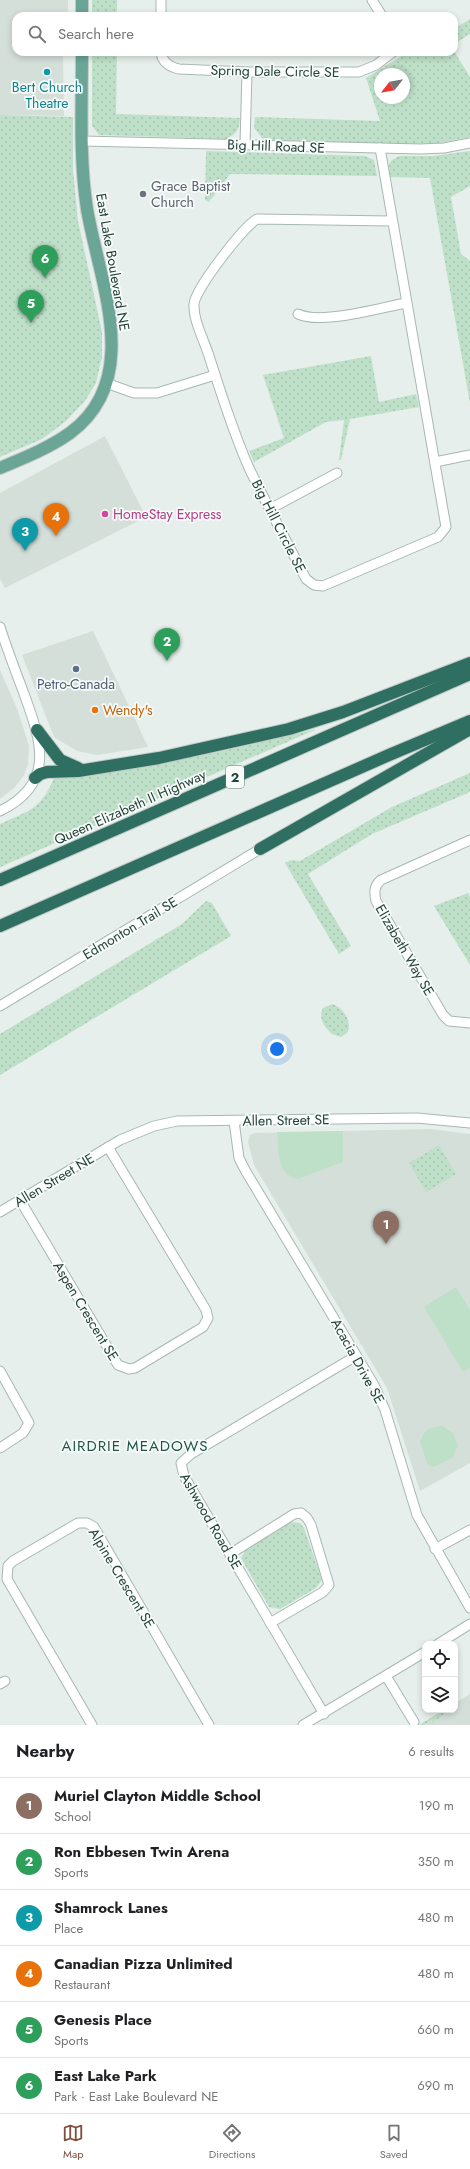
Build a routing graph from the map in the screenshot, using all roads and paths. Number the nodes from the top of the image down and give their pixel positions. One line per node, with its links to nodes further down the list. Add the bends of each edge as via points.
1 (82, 0): 4 (main road)
2 (161, 0): 5 (street)
3 (372, 0): 6 (street)
4 (82, 12)
5 (161, 12)
6 (380, 12)
7 (82, 56): 11 (main road, East Lake Boulevard NE)
8 (162, 56): 10 (street, Spring Dale Circle SE, via 165,63 179,69)
9 (387, 56): 10 (street, Spring Dale Circle SE, via 359,72)
10 (247, 72): 13 (street)
11 (82, 141): 13 (street, Big Hill Road SE); 19 (main road, East Lake Boulevard NE, via 87,207 111,327 112,360)
12 (470, 143): 14 (street, Big Hill Road SE, via 444,148)
13 (245, 144): 14 (street, Big Hill Road SE)
14 (380, 148): 15 (street, Big Hill Circle SE)
15 (391, 221): 16 (street, Big Hill Circle SE); 18 (street, Big Hill Circle SE, via 257,219 247,226 199,291 194,302 195,315)
16 (406, 303): 17 (street, via 320,318); 21 (street, Big Hill Circle SE)
17 (298, 314)
18 (215, 374): 19 (street, via 157,393 134,393); 24 (street, Big Hill Circle SE, via 249,467)
19 (106, 383): 22 (main road, East Lake Boulevard NE, via 92,409 71,432 45,448)
20 (470, 455): 21 (street)
21 (435, 462): 24 (street, Big Hill Circle SE, via 446,523 441,535 324,586 314,585 306,579)
22 (0, 468)
23 (337, 473): 24 (street)
24 (270, 509)
25 (0, 628): 30 (street)
26 (470, 663): 31 (highway, via 343,712 289,729 200,750)
27 (470, 674): 36 (highway, Queen Elizabeth II Highway / 2)
28 (470, 721): 37 (highway)
29 (470, 729): 35 (highway)
30 (38, 730): 31 (highway, via 57,756 67,764 81,768); 32 (street, via 40,753)
31 (99, 768): 32 (highway, via 47,772)
32 (35, 778): 33 (street, via 24,795)
33 (0, 811)
34 (470, 840): 39 (street, Elizabeth Way SE, via 381,880 377,883 375,894 376,901 442,1014 449,1021)
35 (260, 849): 38 (street, Edmonton Trail SE)
36 (0, 880)
37 (0, 926)
38 (0, 1006)
39 (470, 1023)
40 (234, 1121): 41 (street, Allen Street SE, via 417,1118); 42 (street, Allen Street SE, via 177,1121 135,1132); 45 (street, Acacia Drive SE, via 239,1158 245,1170)
41 (470, 1123)
42 (108, 1147): 43 (street, Allen Street NE); 43 (street, Aspen Crescent SE, via 206,1310 208,1318 203,1328 135,1368 129,1369 118,1365)
43 (20, 1200): 44 (street, Allen Street NE)
44 (0, 1212)
45 (356, 1356): 49 (street, Acacia Drive SE, via 380,1398 417,1515); 50 (street, Ashwood Road SE, via 191,1454 181,1463 184,1476)
46 (0, 1371): 47 (street, via 29,1423 23,1433)
47 (0, 1448)
48 (470, 1530): 49 (street)
49 (435, 1550): 51 (street, Acacia Drive SE)
50 (230, 1554): 52 (street, Ashwood Road SE); 52 (street, via 294,1514 301,1513 307,1518 329,1585 323,1592)
51 (470, 1608)
52 (270, 1623): 57 (street, Ashwood Road SE)
53 (470, 1624): 54 (street)
54 (443, 1641)
55 (422, 1654): 56 (street)
56 (386, 1676): 57 (street); 58 (street)
57 (324, 1714): 61 (street)
58 (414, 1722)
59 (92, 1725): 60 (street, Alpine Crescent SE, via 7,1579 8,1566 13,1561 82,1522 94,1526)
60 (209, 1725)
61 (303, 1725)

